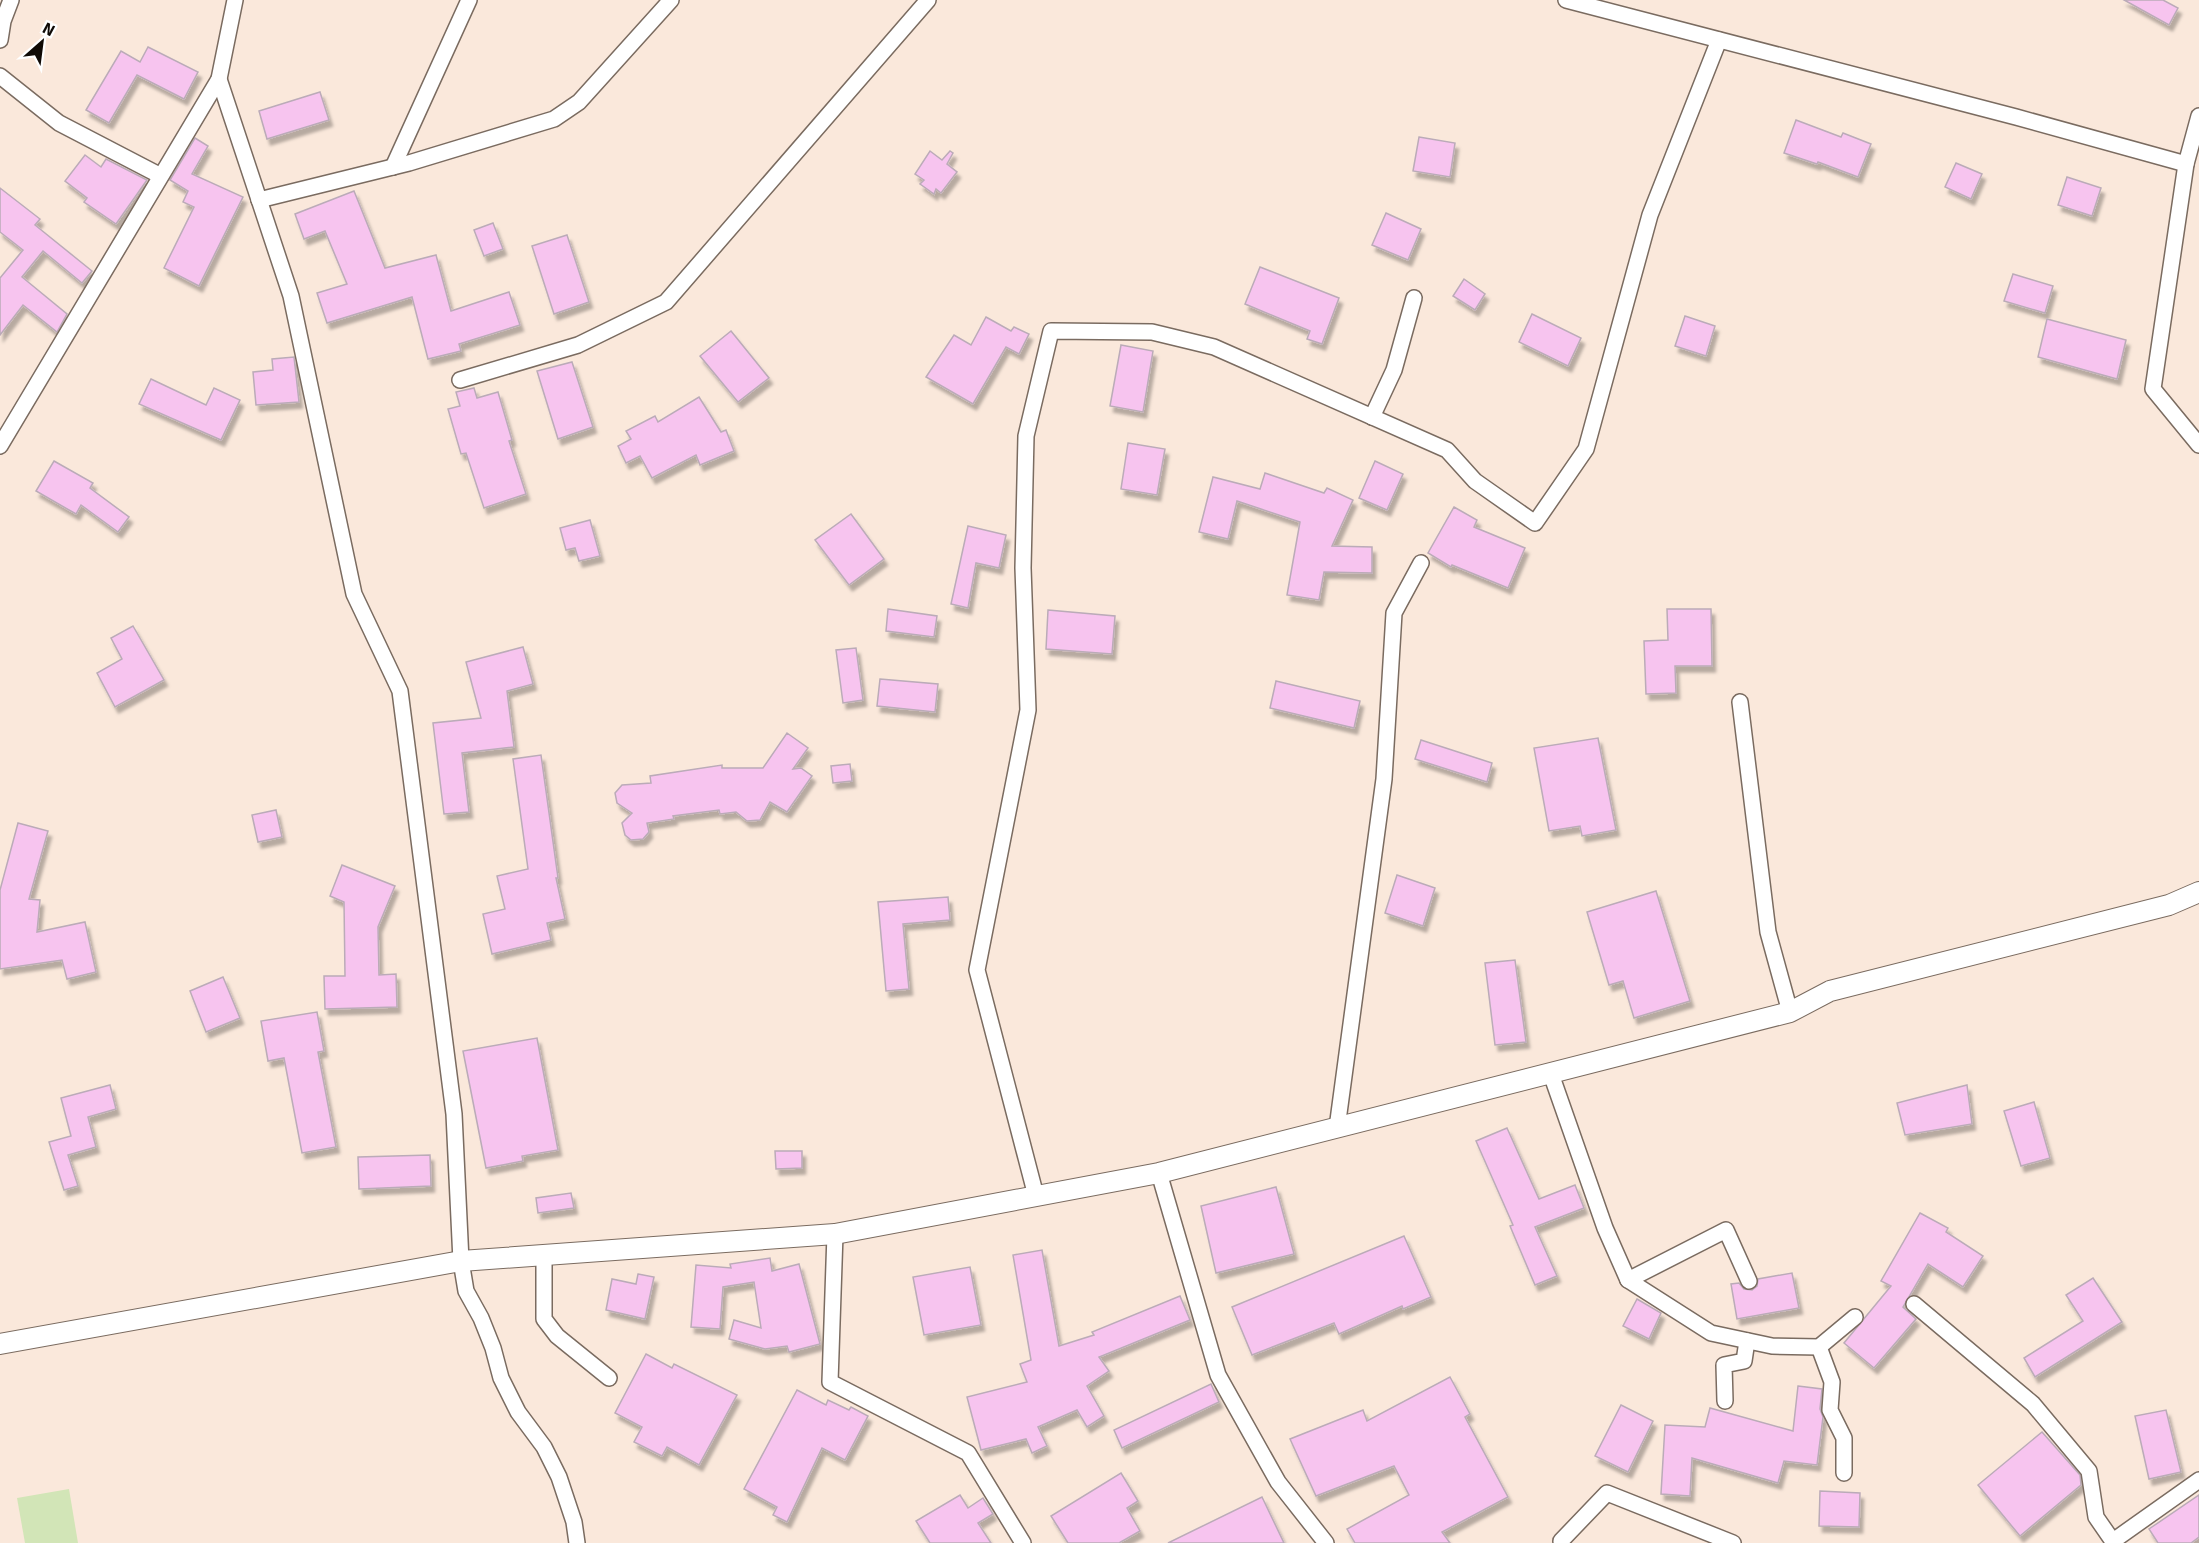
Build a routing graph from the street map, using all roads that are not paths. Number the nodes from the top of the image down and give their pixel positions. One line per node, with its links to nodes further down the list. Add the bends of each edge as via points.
1 (11, 0): 7 (street)
2 (235, 0): 10 (street)
3 (469, 0): 13 (street)
4 (671, 0): 13 (street, via 579,102 554,119)
5 (928, 0): 17 (street, via 666,302 578,345)
6 (1566, 0): 8 (street)
7 (0, 40)
8 (1719, 40): 12 (street); 18 (street, via 1650,215 1586,449 1535,523 1475,481 1447,450)
9 (0, 76): 14 (street, via 59,123)
10 (219, 79): 14 (street); 15 (street)
11 (2199, 116): 12 (street)
12 (2186, 164): 19 (street, via 2152,389)
13 (393, 166): 15 (street)
14 (159, 175): 20 (street)
15 (259, 200): 31 (street, via 291,296 354,594 400,691 454,1114)
16 (1414, 298): 18 (street, via 1394,370)
17 (460, 380)
18 (1372, 417): 28 (street, via 1214,347 1152,332 1051,331 1026,436 1023,568 1028,710 977,970)
19 (2199, 445)
20 (0, 446)
21 (1421, 563): 26 (street, via 1394,613 1384,779)
22 (1740, 702): 24 (street, via 1768,932)
23 (2199, 892): 24 (street, via 2169,904 1830,991)
24 (1790, 1012): 25 (street)
25 (1551, 1074): 26 (street); 32 (street, via 1605,1228)
26 (1337, 1128): 27 (street)
27 (1159, 1173): 28 (street); 47 (street, via 1218,1375 1278,1482)
28 (1036, 1196): 29 (street)
29 (835, 1234): 30 (street); 46 (street, via 830,1382 968,1453)
30 (544, 1255): 31 (street); 39 (street, via 544,1319 557,1336)
31 (461, 1261): 37 (street); 45 (street, via 466,1292 493,1348 501,1378 559,1477)
32 (1628, 1280): 33 (street, via 1726,1230); 36 (street, via 1711,1333)
33 (1749, 1281)
34 (1914, 1304): 44 (street, via 2033,1404 2089,1472 2097,1517)
35 (1855, 1317): 38 (street)
36 (1747, 1341): 38 (street); 40 (street, via 1744,1361 1724,1365)
37 (0, 1344)
38 (1819, 1347): 41 (street, via 1832,1382 1830,1410 1844,1438)
39 (609, 1378)
40 (1725, 1401)
41 (1844, 1473)
42 (2199, 1480): 44 (street)
43 (1561, 1541): 48 (street, via 1607,1493)
44 (2114, 1542)
45 (577, 1543)
46 (1023, 1543)
47 (1326, 1543)
48 (1733, 1543)

